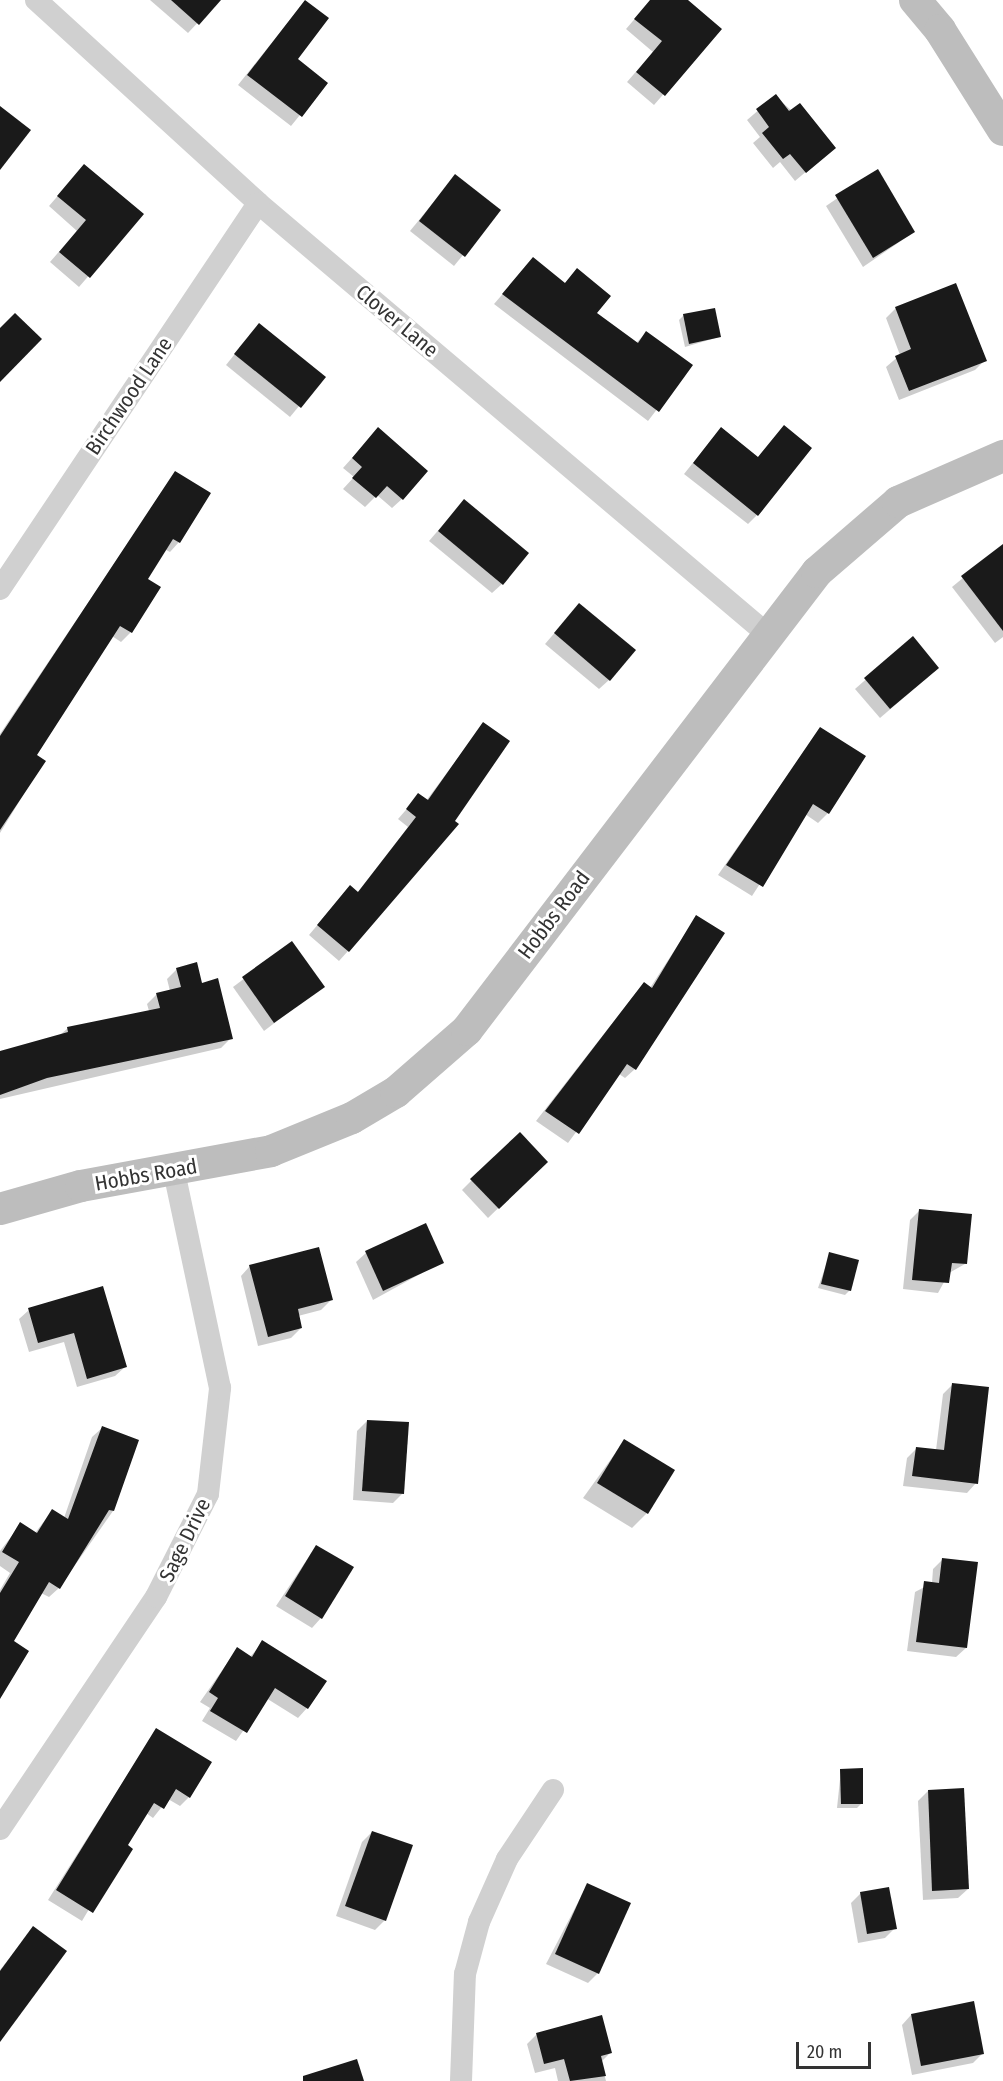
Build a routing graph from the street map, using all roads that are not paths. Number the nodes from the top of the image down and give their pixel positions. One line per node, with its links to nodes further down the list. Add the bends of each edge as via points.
1 (36, 0): 4 (street, Clover Lane)
2 (915, 0): 3 (street, via 940,30)
3 (1003, 130)
4 (258, 204): 6 (street, Birchwood Lane); 7 (street, Clover Lane)
5 (1003, 456): 7 (street, Hobbs Road, via 923,489 856,533)
6 (0, 589)
7 (766, 633): 8 (street, Hobbs Road, via 467,1030 430,1066 352,1118 271,1151)
8 (174, 1172): 9 (street, Hobbs Road, via 81,1186); 11 (street, Sage Drive, via 220,1388 208,1494 156,1597)
9 (0, 1209)
10 (553, 1790): 12 (street, via 507,1859 479,1922 465,1974)
11 (0, 1829)
12 (461, 2081)

